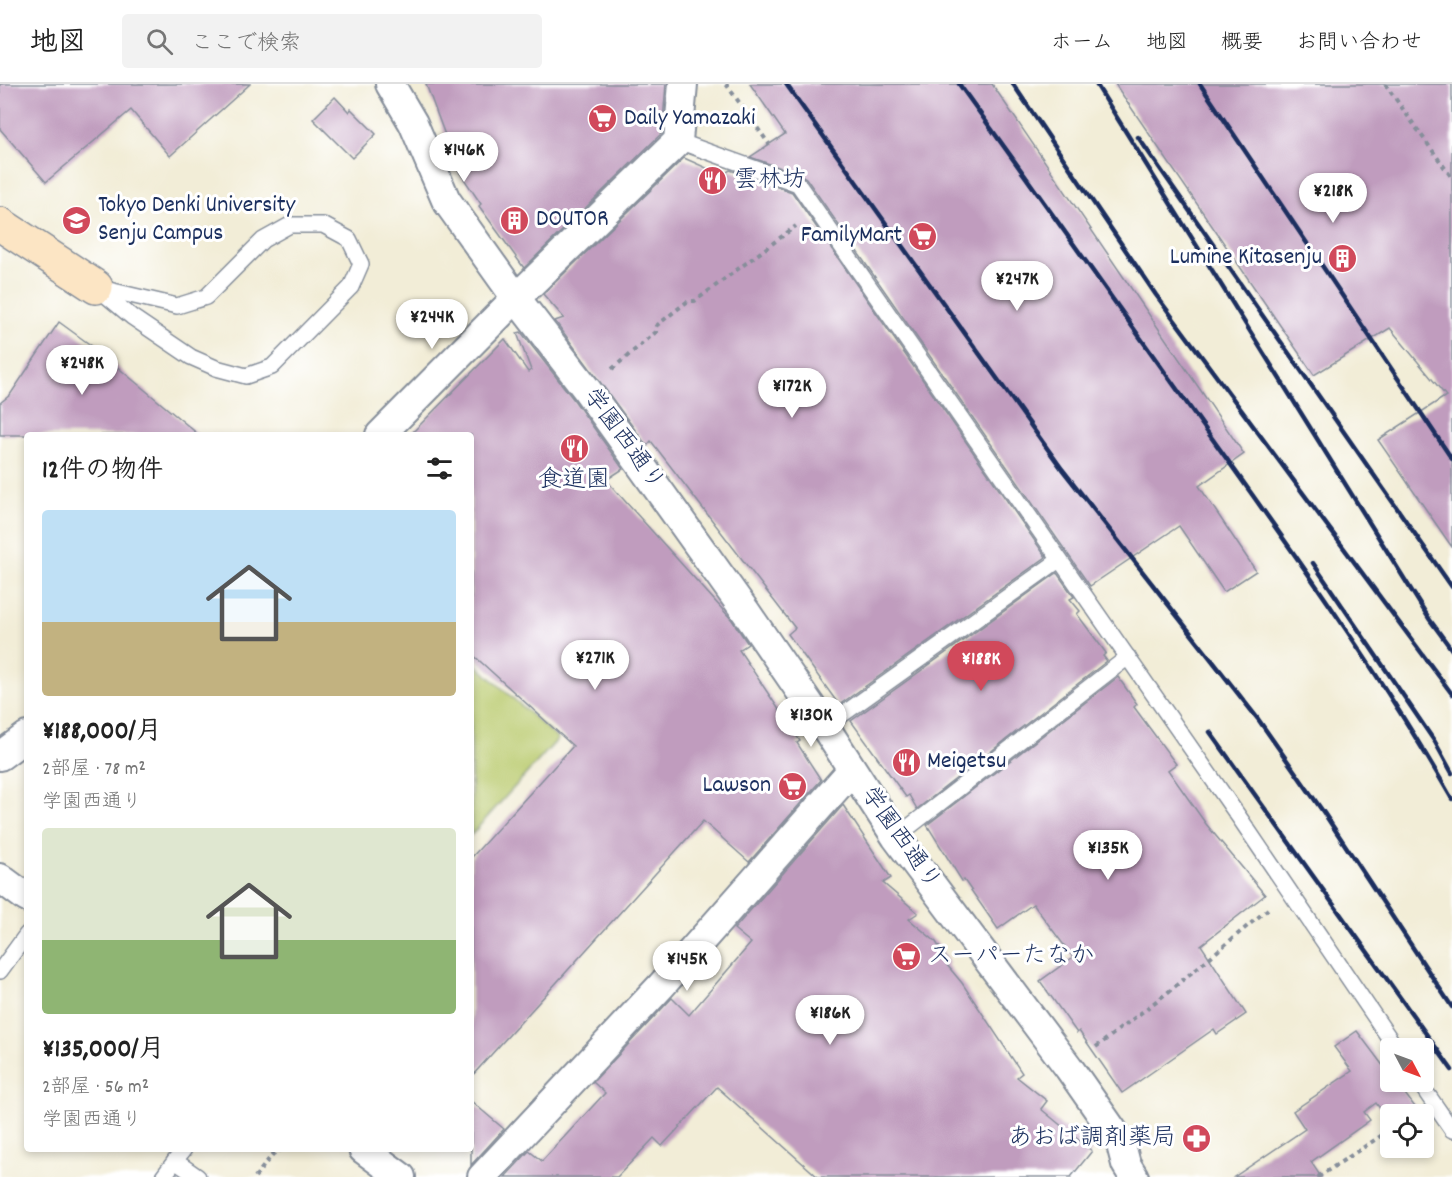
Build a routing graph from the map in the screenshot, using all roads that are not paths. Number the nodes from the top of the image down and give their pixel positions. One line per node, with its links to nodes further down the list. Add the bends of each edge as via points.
1 (390, 84): 6 (street, 学園西通り, via 446,200)
2 (683, 84): 3 (street)
3 (678, 141): 6 (street); 8 (lane, via 798,184)
4 (0, 224): 5 (street)
5 (96, 287): 5 (lane, via 177,306 206,297 263,240 290,225 323,225 349,239 361,264 351,287 272,367 246,376 191,357)
6 (516, 298): 7 (street); 10 (street, 学園西通り, via 587,390)
7 (383, 432)
8 (1059, 560): 9 (lane); 10 (lane)
9 (1128, 657): 14 (lane); 19 (lane)
10 (825, 727): 13 (street, 学園西通り)
11 (24, 738): 12 (street)
12 (0, 756)
13 (852, 770): 14 (street, 学園西通り); 28 (street, via 661,986)
14 (896, 837): 24 (street, 学園西通り, via 1120,1141)
15 (0, 878): 16 (street)
16 (24, 896)
17 (24, 938): 18 (lane)
18 (0, 971)
19 (1389, 1038)
20 (1426, 1092): 21 (lane)
21 (1452, 1130)
22 (367, 1152): 27 (street)
23 (179, 1155): 25 (lane); 26 (lane)
24 (1124, 1173)
25 (163, 1177)
26 (198, 1177)
27 (401, 1177)
28 (482, 1177)

